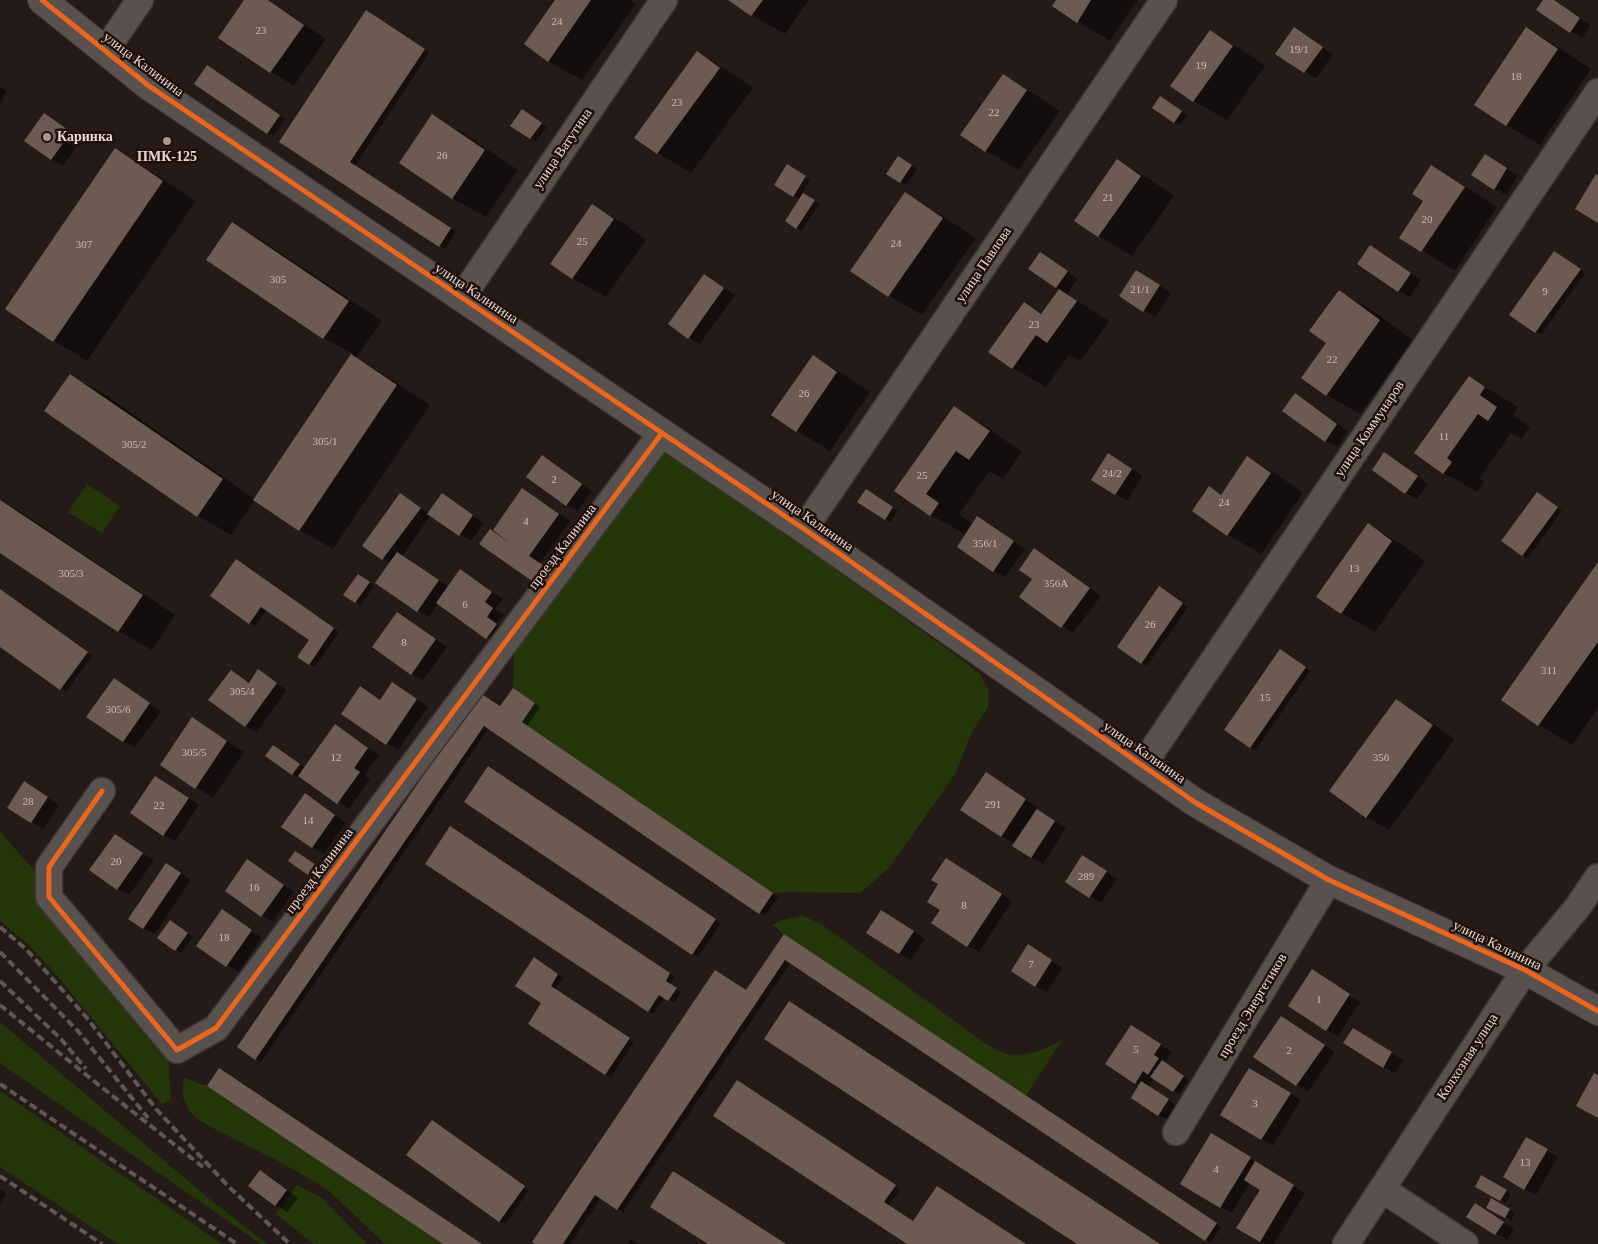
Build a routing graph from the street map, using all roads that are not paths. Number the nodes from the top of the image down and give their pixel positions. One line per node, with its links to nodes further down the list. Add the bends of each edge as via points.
1 (42, 0): 5 (street, улица Калинина)
2 (140, 0): 5 (street)
3 (664, 0): 7 (street, улица Ватутина)
4 (1164, 0): 9 (street, улица Павлова)
5 (105, 51): 7 (street, улица Калинина, via 149,86)
6 (1598, 92): 10 (street, улица Коммунаров)
7 (462, 298): 8 (street, улица Калинина)
8 (662, 433): 9 (street, улица Калинина); 11 (street, проезд Калинина, via 216,1028 177,1050 49,897 49,867)
9 (804, 529): 10 (street, улица Калинина)
10 (1142, 766): 13 (street, улица Калинина, via 1196,803)
11 (102, 791)
12 (1598, 877): 14 (street, Колхозная улица, via 1577,908)
13 (1330, 880): 14 (street, улица Калинина); 16 (street, проезд Энергетиков)
14 (1524, 970): 15 (street, улица Калинина); 17 (street, Колхозная улица)
15 (1598, 1011)
16 (1176, 1132)
17 (1382, 1189): 18 (street, Колхозная улица); 19 (street)
18 (1346, 1244)
19 (1465, 1244)

